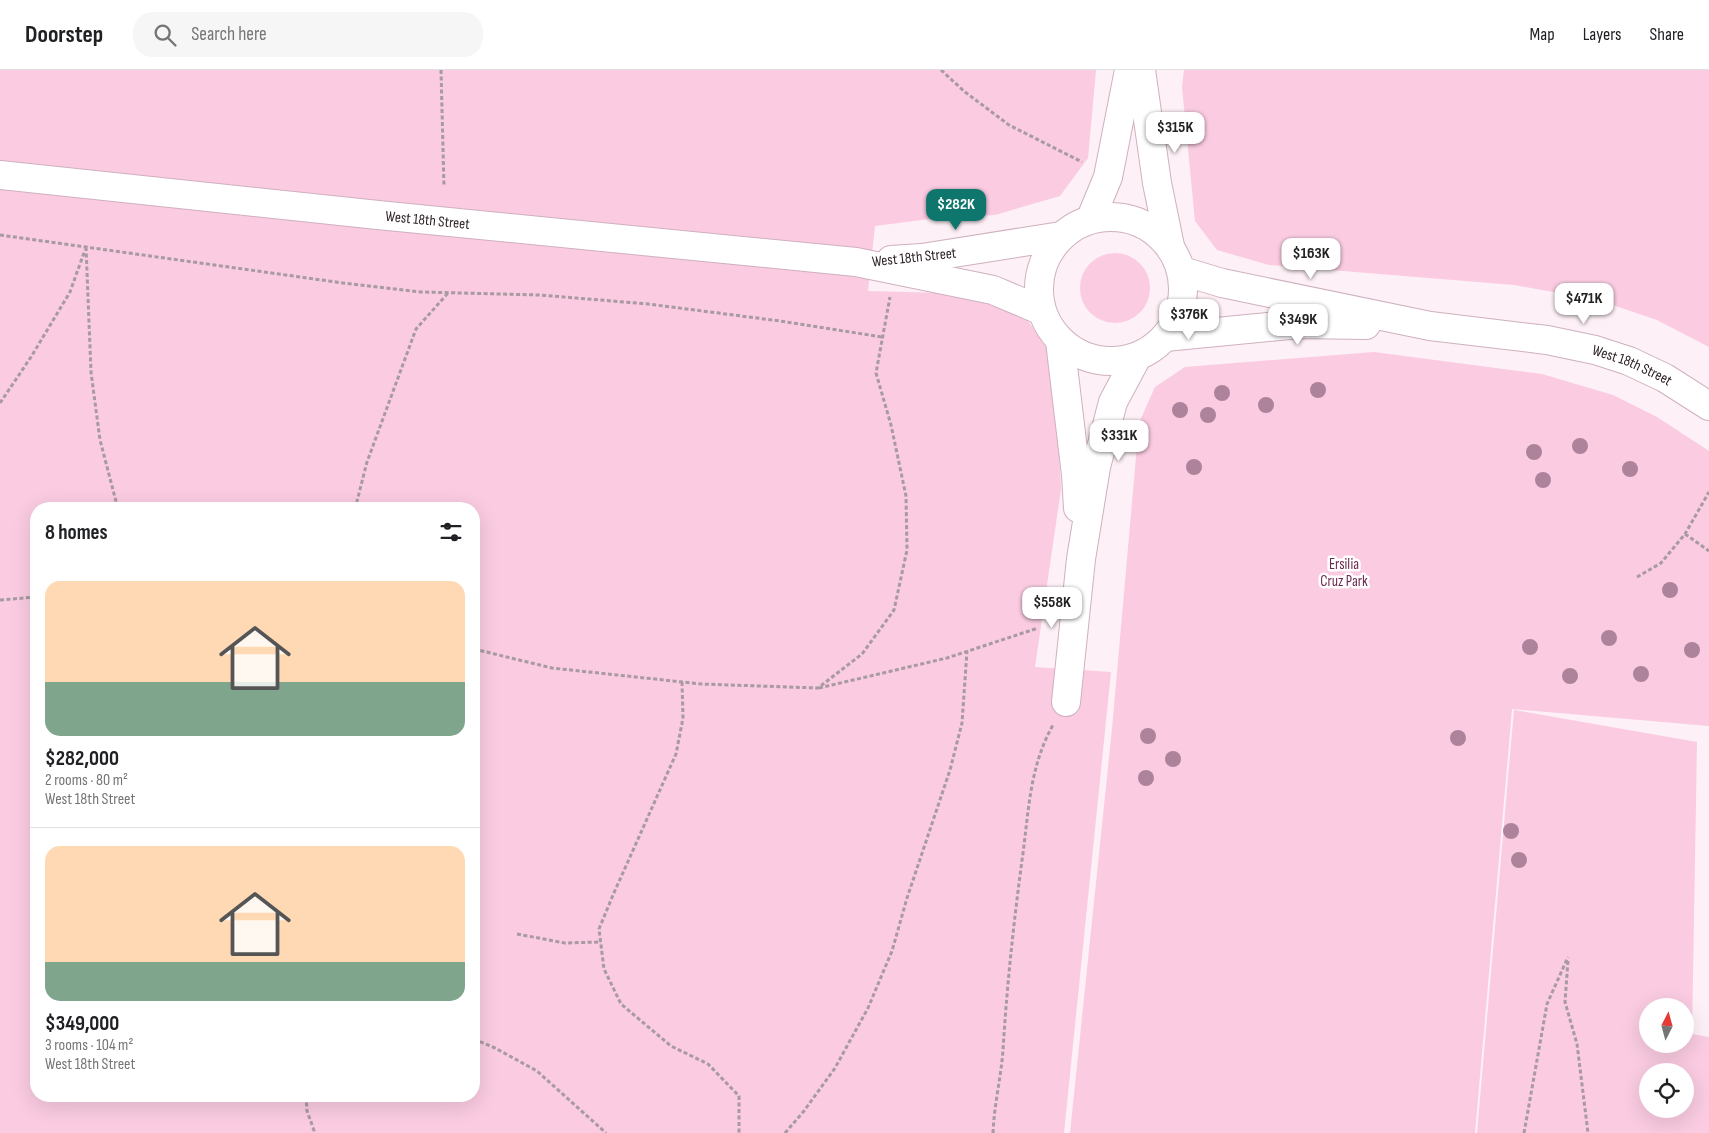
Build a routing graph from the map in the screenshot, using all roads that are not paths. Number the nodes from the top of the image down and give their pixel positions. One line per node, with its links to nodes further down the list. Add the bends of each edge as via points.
1 (1129, 70): 4 (street, via 1108,177)
2 (1141, 70): 6 (street, via 1157,183)
3 (0, 175): 7 (street, West 18th Street)
4 (1091, 218): 5 (street, via 1069,228); 6 (street, via 1112,216 1135,220 1156,232)
5 (1061, 236): 7 (street, West 18th Street, via 922,258); 9 (street, via 1050,248 1040,271)
6 (1170, 246): 8 (street)
7 (856, 262): 9 (street, West 18th Street, via 994,290)
8 (1182, 271): 10 (street, West 18th Street, via 1222,283); 11 (street, via 1183,297 1177,320)
9 (1040, 310): 12 (street)
10 (1430, 326): 11 (street, West 18th Street, via 1299,324); 14 (street, West 18th Street, via 1547,340 1595,350 1665,378)
11 (1166, 337): 13 (street)
12 (1060, 340): 13 (street, via 1076,353 1096,360); 15 (street, via 1076,475)
13 (1137, 357): 15 (street, via 1113,402 1096,467)
14 (1709, 406)
15 (1081, 560): 16 (street)
16 (1066, 702)

